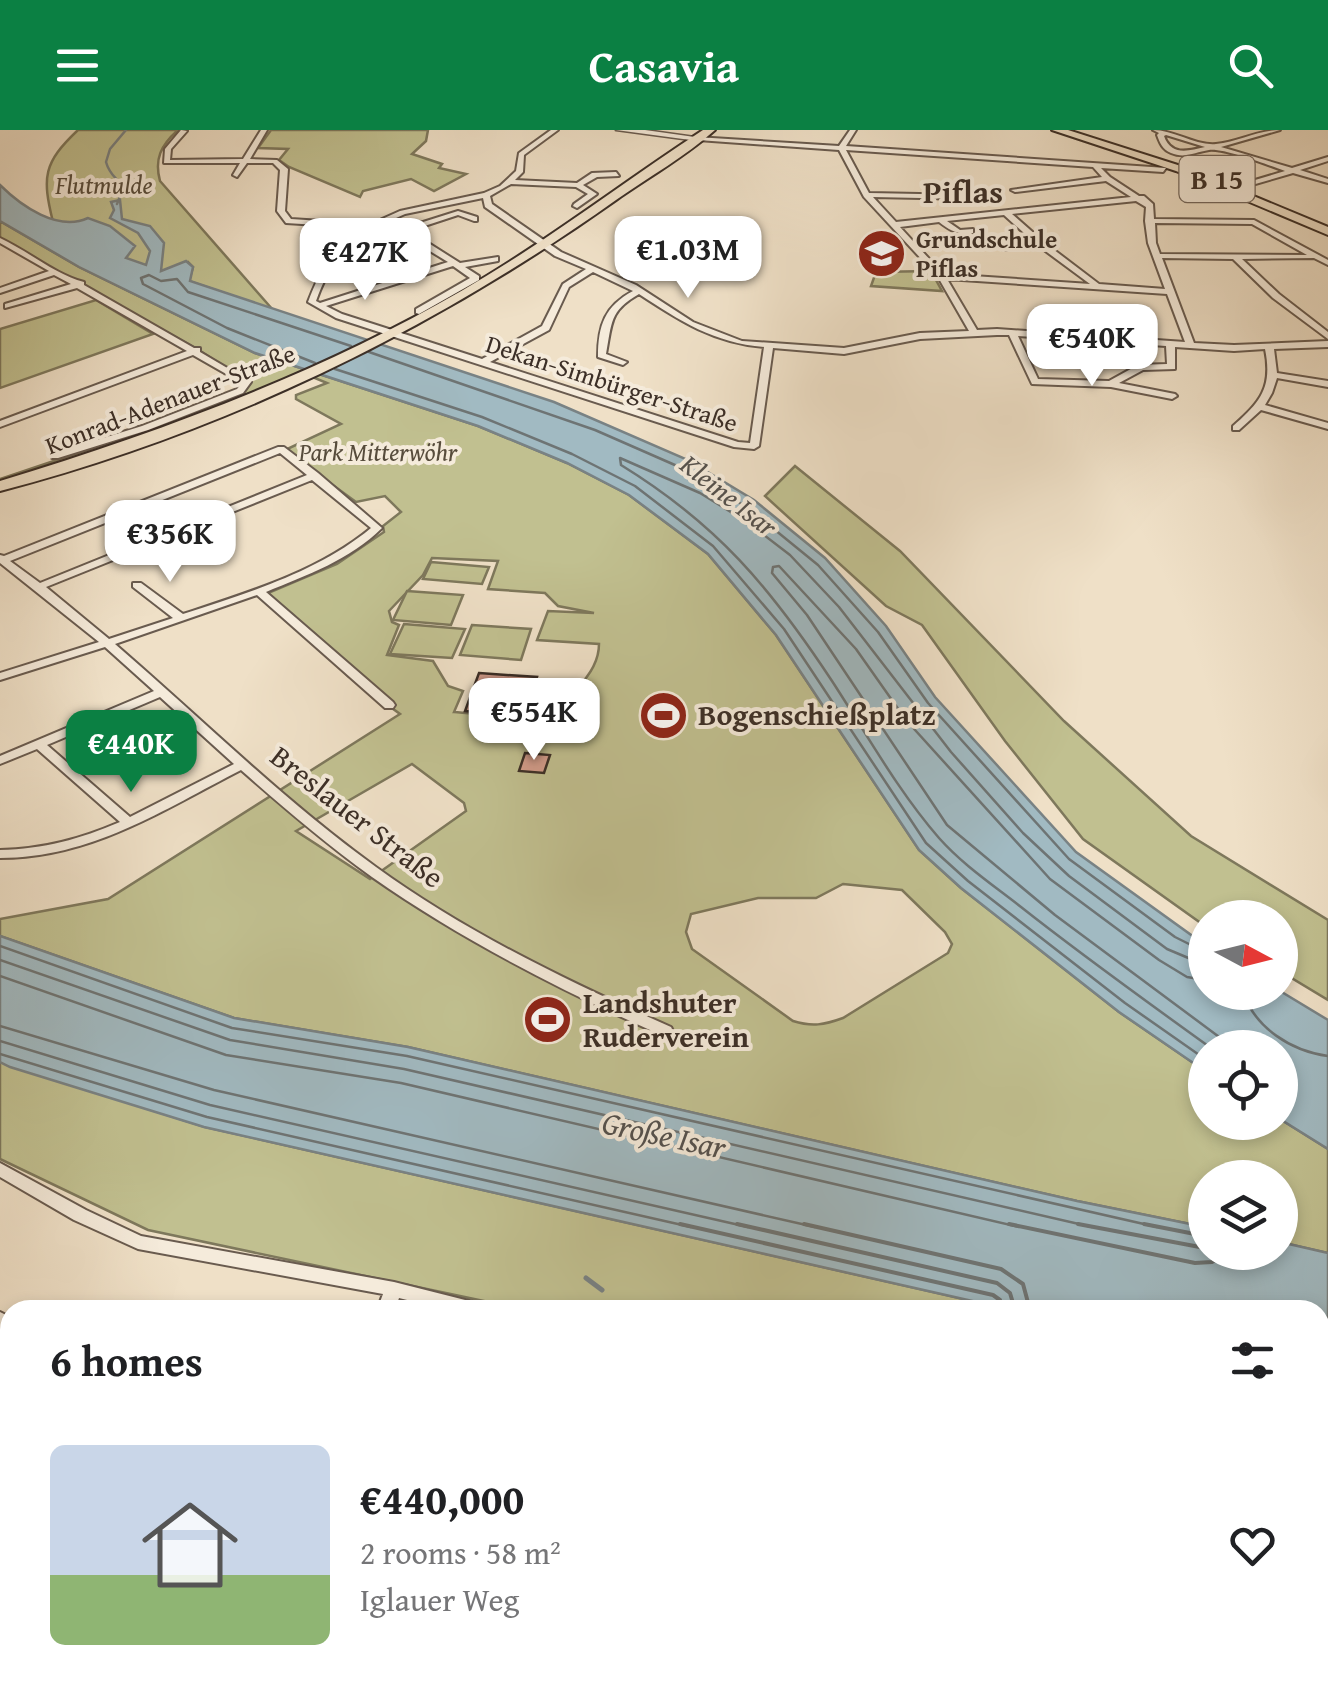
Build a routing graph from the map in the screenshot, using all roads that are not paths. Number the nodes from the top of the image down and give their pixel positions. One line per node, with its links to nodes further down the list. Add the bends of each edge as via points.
1 (264, 130): 15 (street)
2 (556, 130): 23 (street, via 521,154 519,172)
3 (620, 130): 11 (street)
4 (710, 130): 11 (main road, Konrad-Adenauer-Straße)
5 (853, 130): 12 (street)
6 (1057, 130): 37 (main road, B 15, via 1180,169)
7 (1068, 130): 37 (main road, B 15, via 1176,164)
8 (1277, 130): 13 (street)
9 (184, 131): 15 (street, via 168,148 166,162)
10 (1160, 131): 13 (street); 13 (street, via 1173,152)
11 (698, 138): 12 (street); 42 (main road, Konrad-Adenauer-Straße)
12 (841, 148): 16 (street); 27 (street)
13 (1216, 148): 18 (street)
14 (1328, 159): 18 (street)
15 (246, 160): 19 (street); 38 (street, via 275,161 284,169 281,210 288,221)
16 (1094, 164): 17 (street); 21 (street)
17 (1163, 170)
18 (1296, 170): 22 (street); 25 (street)
19 (237, 174)
20 (616, 174): 24 (street)
21 (1107, 178): 26 (street); 30 (street)
22 (1328, 181)
23 (509, 182): 24 (street); 29 (street)
24 (578, 184): 31 (street, via 593,194)
25 (1248, 185)
26 (1014, 190)
27 (867, 196): 28 (street); 36 (street)
28 (970, 197)
29 (487, 198): 38 (street, via 432,206); 42 (street, via 488,206)
30 (1141, 198): 32 (street); 35 (street, via 1150,206)
31 (577, 206)
32 (1006, 213): 34 (street); 43 (street)
33 (474, 219): 40 (street, via 458,213)
34 (940, 220): 36 (street); 39 (street, via 958,232)
35 (1150, 221): 45 (street); 47 (street, via 1254,222)
36 (894, 225): 53 (street)
37 (1328, 229)
38 (360, 230): 40 (street); 60 (street, via 330,258 312,302)
39 (970, 230)
40 (384, 236): 49 (street, via 428,246)
41 (0, 240): 52 (street)
42 (543, 245): 51 (street); 64 (main road, Konrad-Adenauer-Straße)
43 (1042, 245): 44 (street); 55 (street)
44 (1006, 248)
45 (1157, 256): 46 (street); 58 (street)
46 (1236, 257): 47 (street); 65 (street)
47 (1317, 257): 50 (street)
48 (495, 259): 49 (street)
49 (456, 264): 60 (street); 61 (street, via 476,278)
50 (1328, 264)
51 (594, 268): 57 (street); 72 (street, via 566,286 546,328)
52 (57, 272): 54 (street); 56 (street)
53 (941, 276): 55 (street); 62 (street)
54 (81, 284): 59 (street); 71 (street)
55 (1098, 286): 58 (street)
56 (0, 291)
57 (639, 291): 69 (street, via 710,334); 73 (street, via 616,303 600,346 601,355)
58 (1172, 292): 67 (street)
59 (8, 306)
60 (318, 306): 64 (street, Dekan-Simbürger-Straße)
61 (419, 311)
62 (974, 332): 63 (street); 69 (street, via 844,351)
63 (1012, 332): 66 (street); 75 (street, via 1035,382)
64 (393, 335): 72 (street, Dekan-Simbürger-Straße); 84 (main road, Konrad-Adenauer-Straße, via 130,446)
65 (1328, 336)
66 (1170, 342): 67 (street); 75 (street, via 1172,367 1141,367)
67 (1190, 343): 70 (street)
68 (1328, 344): 70 (street)
69 (769, 346): 72 (street, Dekan-Simbürger-Straße, via 754,446 701,435)
70 (1269, 347): 74 (street)
71 (197, 350): 79 (street); 82 (street, via 244,378 246,387)
72 (482, 362)
73 (624, 362)
74 (1276, 376): 76 (street); 78 (street)
75 (1111, 384): 77 (street)
76 (1328, 384)
77 (1172, 396)
78 (1260, 407): 80 (street); 81 (street)
79 (0, 424)
80 (1328, 426)
81 (1236, 428)
82 (55, 456)
83 (315, 475): 85 (street, via 282,449); 87 (street); 88 (street, via 377,531 332,562)
84 (0, 486)
85 (1, 559): 87 (street, Breslauer Straße)
86 (137, 585): 89 (street)
87 (38, 587): 90 (street, Breslauer Straße)
88 (258, 591): 89 (street); 93 (street)
89 (179, 617): 90 (street)
90 (107, 640): 91 (street); 92 (street, Breslauer Straße)
91 (0, 677)
92 (161, 692): 94 (street); 96 (street, Breslauer Straße)
93 (389, 706)
94 (38, 743): 95 (street); 97 (street)
95 (0, 760)
96 (243, 764): 97 (street); 99 (street, Breslauer Straße, via 372,870 468,933 552,982)
97 (127, 821): 98 (street, via 86,844)
98 (0, 854)
99 (666, 1031)
100 (0, 1169): 101 (street, via 138,1242)
101 (394, 1289): 102 (street); 103 (street)
102 (390, 1300)
103 (437, 1300)

